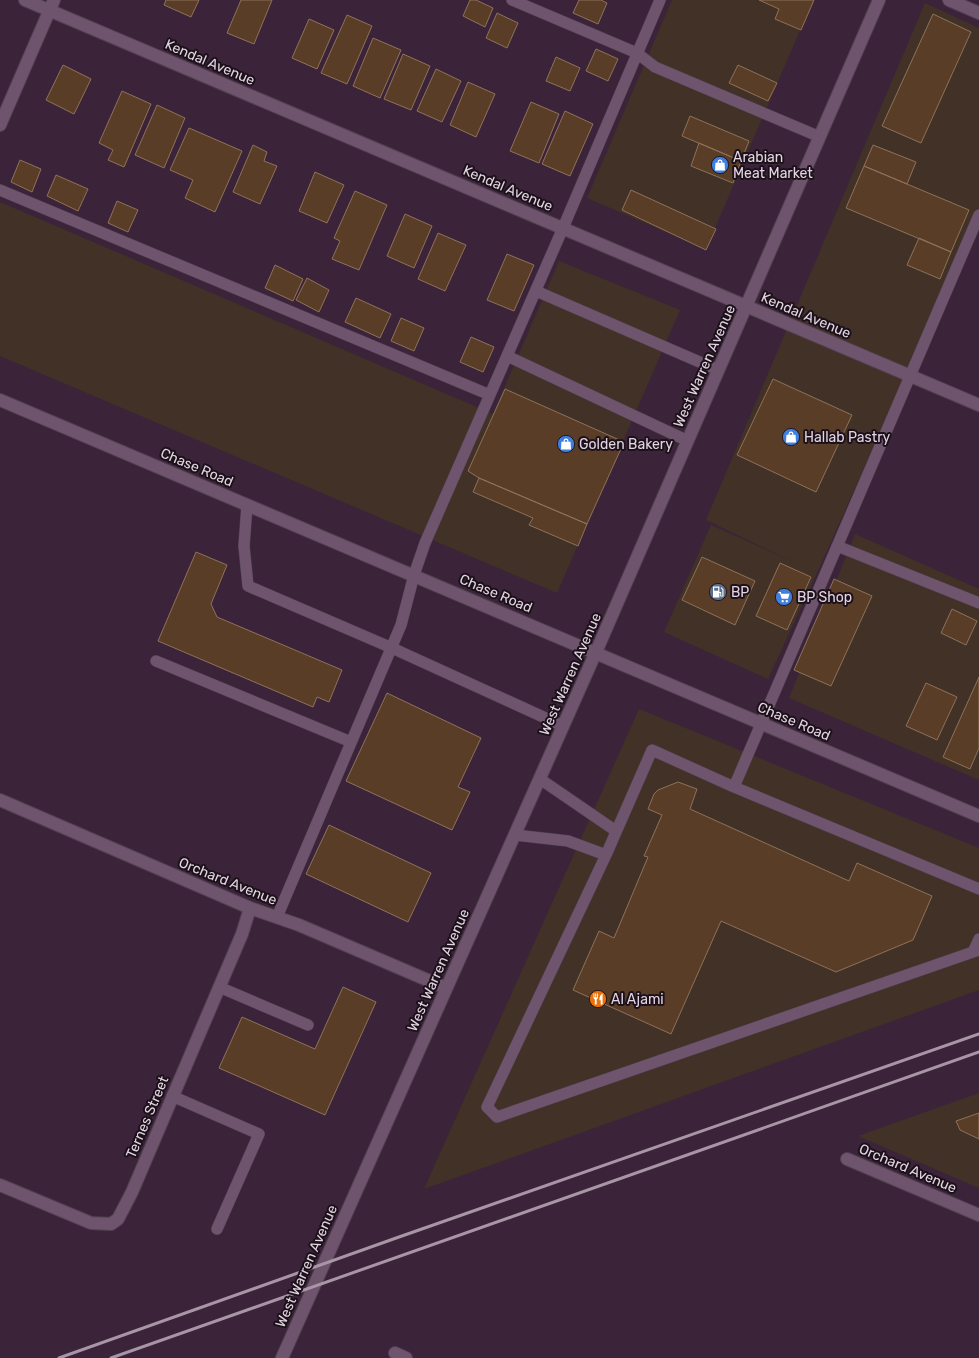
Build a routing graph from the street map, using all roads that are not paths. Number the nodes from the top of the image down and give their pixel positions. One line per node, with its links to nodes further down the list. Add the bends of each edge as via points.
1 (25, 0): 6 (street, Kendal Avenue)
2 (512, 0): 8 (lane)
3 (660, 0): 8 (lane)
4 (879, 0): 10 (street, West Warren Avenue)
5 (949, 0): 7 (street)
6 (52, 5): 9 (street); 13 (street, Kendal Avenue)
7 (979, 13)
8 (637, 53): 10 (lane, via 655,67); 13 (lane)
9 (0, 125)
10 (820, 137): 15 (street, West Warren Avenue)
11 (0, 190): 19 (lane)
12 (979, 215): 18 (lane)
13 (563, 228): 14 (lane); 15 (street, Kendal Avenue)
14 (536, 291): 16 (lane); 17 (lane)
15 (747, 306): 17 (street, West Warren Avenue); 18 (street, Kendal Avenue)
16 (507, 356): 19 (lane); 22 (lane)
17 (718, 370): 22 (street, West Warren Avenue)
18 (910, 375): 21 (street, Kendal Avenue); 24 (lane)
19 (490, 396): 25 (lane, via 425,543)
20 (0, 400): 23 (street, Chase Road)
21 (979, 405)
22 (688, 441): 28 (street, West Warren Avenue)
23 (247, 504): 25 (street, Chase Road); 27 (lane, via 244,546 248,586)
24 (837, 546): 26 (lane); 30 (lane)
25 (414, 575): 27 (lane); 28 (street, Chase Road)
26 (979, 603)
27 (392, 648): 31 (lane); 32 (lane)
28 (596, 652): 30 (street, Chase Road); 31 (street, West Warren Avenue)
29 (156, 661): 32 (lane)
30 (762, 723): 34 (lane); 36 (street, Chase Road)
31 (563, 726): 33 (street, West Warren Avenue)
32 (351, 742): 42 (lane)
33 (540, 779): 37 (lane); 38 (street, West Warren Avenue)
34 (734, 786): 37 (lane, via 652,750); 40 (lane)
35 (0, 800): 41 (street, Orchard Avenue)
36 (979, 816)
37 (616, 831): 39 (lane)
38 (515, 835): 39 (lane, via 568,842); 46 (street, West Warren Avenue)
39 (606, 855): 44 (lane, via 487,1107 497,1117)
40 (979, 889)
41 (250, 908): 42 (street, Orchard Avenue); 45 (street, Ternes Street, via 242,934)
42 (277, 917): 46 (street, Orchard Avenue)
43 (979, 939): 44 (lane)
44 (976, 951)
45 (219, 987): 47 (lane); 48 (street, Ternes Street)
46 (446, 988): 54 (street, West Warren Avenue)
47 (308, 1025)
48 (172, 1096): 50 (street, Ternes Street, via 129,1199 118,1219 111,1224 91,1223); 52 (lane, via 259,1134)
49 (847, 1158): 51 (street, Orchard Avenue)
50 (0, 1185)
51 (979, 1215)
52 (217, 1229)
53 (394, 1353): 55 (street)
54 (282, 1358)
55 (406, 1358)

